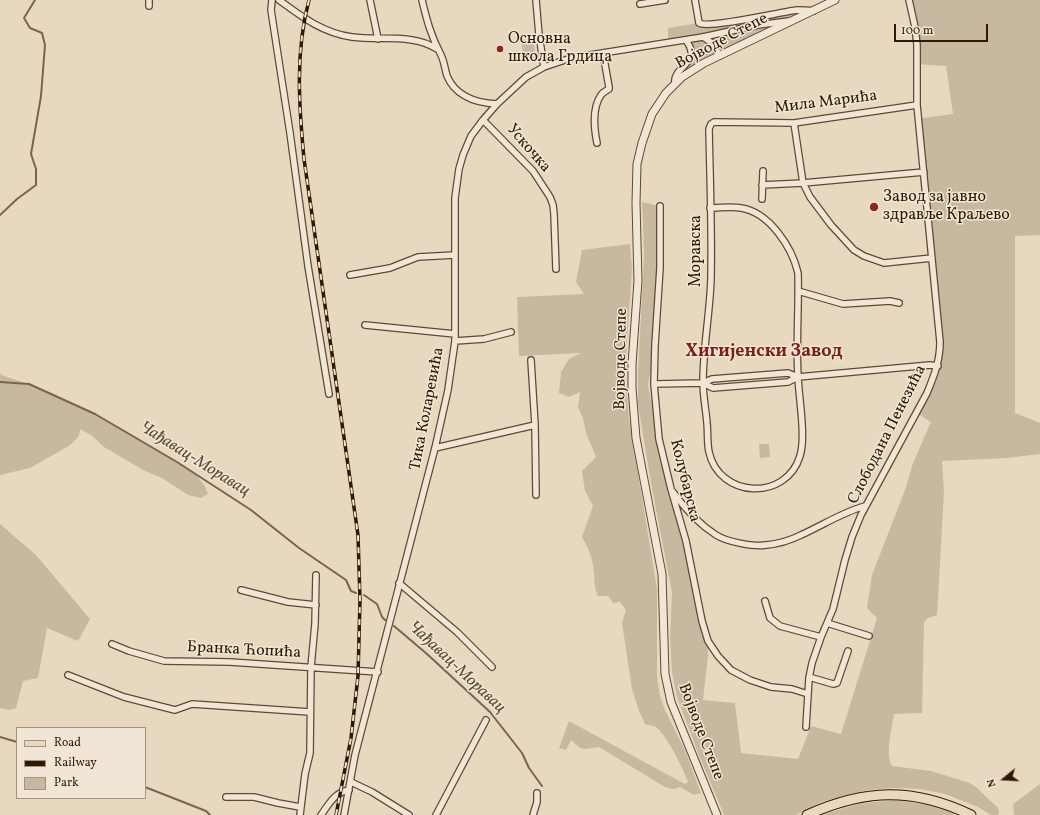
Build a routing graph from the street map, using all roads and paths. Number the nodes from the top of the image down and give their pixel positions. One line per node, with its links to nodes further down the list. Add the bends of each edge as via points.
1 (272, 0): 49 (street, via 271,10 299,209)
2 (279, 0): 14 (street, via 325,30 352,38)
3 (370, 0): 14 (street)
4 (422, 0): 16 (street)
5 (536, 0): 19 (street)
6 (665, 0): 10 (street)
7 (695, 0): 11 (street, via 699,23 702,25 797,10)
8 (835, 0): 11 (street, Војводе Степе)
9 (909, 0): 22 (street, Слободана Пенезића, via 917,45)
10 (640, 4)
11 (813, 11): 12 (street, Војводе Степе)
12 (792, 21): 13 (street, Тика Коларевића, via 758,25); 18 (street, Војводе Степе)
13 (703, 37): 15 (street, Тика Коларевића); 18 (street, via 715,45)
14 (378, 39): 16 (street, via 410,40)
15 (686, 40): 17 (street, Тика Коларевића); 20 (street, via 692,55 676,75)
16 (437, 49): 21 (street, via 457,90 473,101)
17 (603, 53): 19 (street, Тика Коларевића, via 571,58); 26 (street, via 609,89 600,96 596,112 594,127)
18 (719, 56): 20 (street, Војводе Степе)
19 (544, 67): 21 (street, Тика Коларевића, via 526,77)
20 (675, 83): 79 (street, Војводе Степе, via 652,114 637,164 638,281 632,388 636,438 662,574 666,687)
21 (497, 104): 23 (street, Тика Коларевића)
22 (917, 105): 25 (street, Мила Марића); 28 (street, Слободана Пенезића)
23 (484, 120): 34 (street, Тика Коларевића, via 468,143 459,170 455,198); 36 (street, Ускочка, via 533,171 550,198 554,214)
24 (714, 122): 25 (street, Мила Марића); 33 (street, Моравска, via 709,129)
25 (794, 123): 29 (street)
26 (597, 143)
27 (763, 171): 30 (street)
28 (924, 172): 29 (street); 35 (street, Слободана Пенезића)
29 (803, 183): 30 (street); 35 (street, via 831,225 854,250 864,256 884,263)
30 (762, 185): 31 (street)
31 (762, 199)
32 (660, 206): 48 (street, Колубарска, via 660,268)
33 (710, 208): 38 (street, Моравска, via 740,207 759,214 769,222 796,261); 47 (street, Моравска, via 711,279)
34 (455, 255): 37 (street, via 418,257 390,268); 42 (street, Тика Коларевића)
35 (932, 258): 45 (street, Слободана Пенезића, via 940,342)
36 (556, 269)
37 (350, 276)
38 (798, 291): 39 (street, via 843,304 890,301); 46 (street, Моравска)
39 (899, 303)
40 (365, 325): 42 (street)
41 (511, 332): 43 (street, via 484,339)
42 (455, 334): 43 (street, Тика Коларевића)
43 (455, 341): 51 (street, Тика Коларевића, via 448,390)
44 (531, 360): 50 (street)
45 (938, 366): 46 (street); 54 (street, Слободана Пенезића, via 927,393)
46 (798, 376): 47 (street, via 788,373 712,379); 47 (street, via 788,382 713,388); 47 (street, Моравска, via 801,455 794,470 768,488 740,487 722,476 712,461)
47 (703, 383): 48 (street)
48 (654, 384): 52 (street, Колубарска, via 659,439)
49 (328, 394)
50 (535, 425): 51 (street); 53 (street)
51 (435, 448): 56 (street, Тика Коларевића)
52 (671, 489): 54 (street, via 684,508 717,536 734,542 759,545 782,542 799,536); 70 (street, Колубарска, via 686,541 702,620 708,641 718,656 731,670 750,680)
53 (536, 495)
54 (865, 506): 60 (street, Слободана Пенезића, via 844,560 833,609)
55 (316, 575): 59 (street)
56 (399, 583): 65 (street, via 457,632); 67 (street, Тика Коларевића)
57 (241, 590): 59 (street, via 288,602)
58 (765, 601): 62 (street, via 770,618 780,626)
59 (316, 604): 66 (street)
60 (827, 623): 61 (street); 62 (street, Слободана Пенезића)
61 (869, 636)
62 (821, 637): 69 (street, Слободана Пенезића)
63 (112, 644): 66 (street, Бранка Ћопића, via 164,661 230,662)
64 (848, 652): 69 (street, via 837,683)
65 (492, 667)
66 (311, 668): 67 (street, Бранка Ћопића); 71 (street)
67 (378, 672): 74 (street, Тика Коларевића, via 355,755)
68 (68, 674): 71 (street, via 124,697 175,710 192,704)
69 (809, 677): 70 (street, Слободана Пенезића)
70 (808, 694): 73 (street, Слободана Пенезића)
71 (310, 712): 78 (street, via 310,753)
72 (486, 720): 84 (street)
73 (806, 727)
74 (351, 782): 75 (street, Тика Коларевића); 83 (street)
75 (349, 790): 81 (street, via 335,796); 82 (street, Тика Коларевића)
76 (537, 793): 85 (street)
77 (226, 797): 78 (street, via 254,797)
78 (300, 807): 80 (street)
79 (716, 813)
80 (300, 815)
81 (321, 815)
82 (344, 815)
83 (409, 815)
84 (436, 815)
85 (533, 815)
86 (807, 815): 87 (main road, via 844,800 894,794 933,800)
87 (972, 815)

